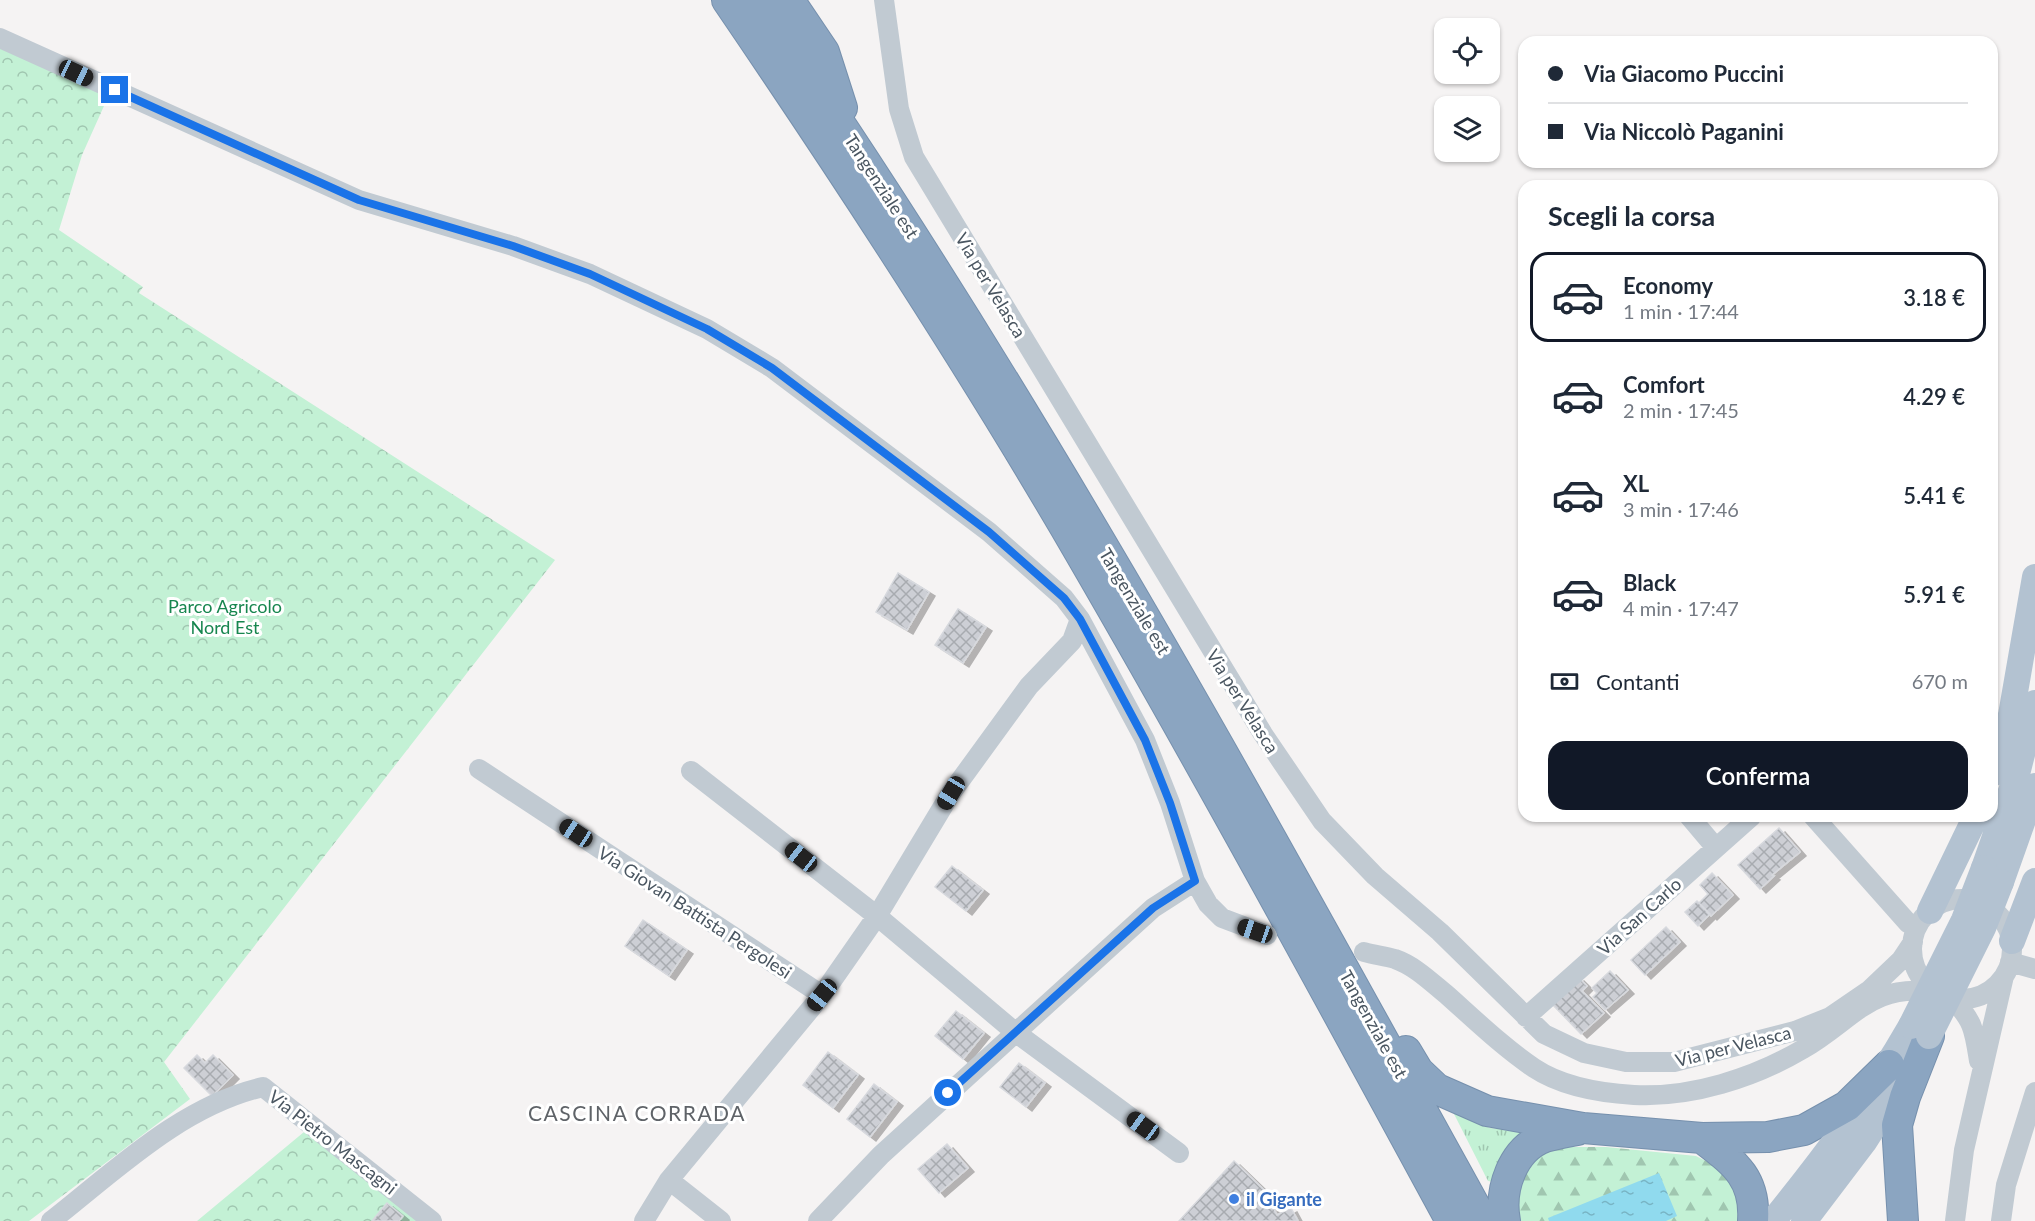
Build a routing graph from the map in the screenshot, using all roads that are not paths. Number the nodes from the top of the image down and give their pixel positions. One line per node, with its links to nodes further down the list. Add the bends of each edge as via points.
1 (727, 0): 41 (highway, Tangenziale est, via 882,232 1064,526 1176,720)
2 (756, 0): 6 (highway, Tangenziale est)
3 (789, 0): 6 (highway, via 824,52)
4 (884, 0): 32 (street, Via per Velasca, via 899,109 914,157 1263,734 1322,821)
5 (0, 38): 8 (street, via 359,200 568,265 707,329 772,368 989,532 1064,598)
6 (851, 136): 28 (highway, Tangenziale est, via 957,302 1165,650)
7 (2035, 577): 10 (main road, via 2011,715)
8 (1082, 629): 20 (street, via 1118,689 1159,775); 22 (street, via 1069,637 1029,686 951,793)
9 (2035, 703): 19 (main road)
10 (1998, 755)
11 (479, 769): 30 (street, Via Giovan Battista Pergolesi)
12 (691, 771): 22 (street)
13 (2035, 786): 19 (main road)
14 (1694, 822): 18 (street)
15 (1745, 822): 18 (street, Via San Carlo)
16 (1818, 822): 23 (street, via 1908,923)
17 (1973, 822): 23 (main road)
18 (1716, 848): 32 (street, Via San Carlo)
19 (1992, 875): 34 (main road, bridge, via 1983,928)
20 (1195, 881): 24 (street, via 1208,904 1222,918); 35 (street, via 1153,908)
21 (2035, 881): 26 (main road)
22 (877, 916): 30 (street); 35 (street)
23 (1920, 927): 26 (street, via 1950,901 1972,900 1987,905 2007,927); 29 (street, Via per Velasca, via 1901,960); 31 (street, via 1913,957 1918,972 1927,984)
24 (1267, 935)
25 (1364, 952): 38 (street, via 1415,969 1535,1069 1584,1088 1634,1095 1678,1094)
26 (2009, 960): 27 (street); 31 (street, via 1994,987 1981,995 1966,999); 39 (street)
27 (2035, 969)
28 (1352, 984): 42 (highway, via 1384,1014 1418,1071 1437,1089 1487,1111); 53 (highway, Tangenziale est)
29 (1868, 991): 33 (street, Via per Velasca); 36 (street, Via per Velasca, via 1816,1023)
30 (822, 995): 45 (street)
31 (1945, 995): 33 (street, via 1896,990); 39 (street, via 1966,1014 1974,1028)
32 (1526, 1017): 36 (street, Via per Velasca, via 1550,1037 1602,1058 1664,1064)
33 (1835, 1025): 38 (street, via 1803,1049)
34 (1920, 1031): 37 (main road); 57 (main road, via 1864,1142); 58 (highway, via 1897,1125)
35 (1015, 1032): 44 (street); 50 (street, via 881,1155)
36 (1708, 1055): 38 (street)
37 (1889, 1065): 43 (highway, via 1847,1106 1804,1130 1768,1137); 56 (main road)
38 (1764, 1068)
39 (1981, 1073): 59 (street)
40 (2035, 1092): 60 (street, via 2006,1185)
41 (1395, 1118): 51 (highway, via 1395,1151); 52 (highway, Tangenziale est)
42 (1583, 1128): 43 (highway); 54 (highway, via 1543,1138 1518,1160 1506,1182)
43 (1702, 1138): 55 (highway, via 1734,1162 1744,1176 1751,1195)
44 (1179, 1153)
45 (669, 1180): 48 (street); 49 (street)
46 (51, 1221): 47 (street, Via Pietro Mascagni, via 152,1142 223,1101 264,1087)
47 (432, 1221)
48 (644, 1221)
49 (721, 1221)
50 (818, 1221)
51 (1433, 1221)
52 (1451, 1221)
53 (1483, 1221)
54 (1505, 1221)
55 (1753, 1221)
56 (1773, 1221)
57 (1804, 1221)
58 (1903, 1221)
59 (1954, 1221)
60 (2001, 1221)

